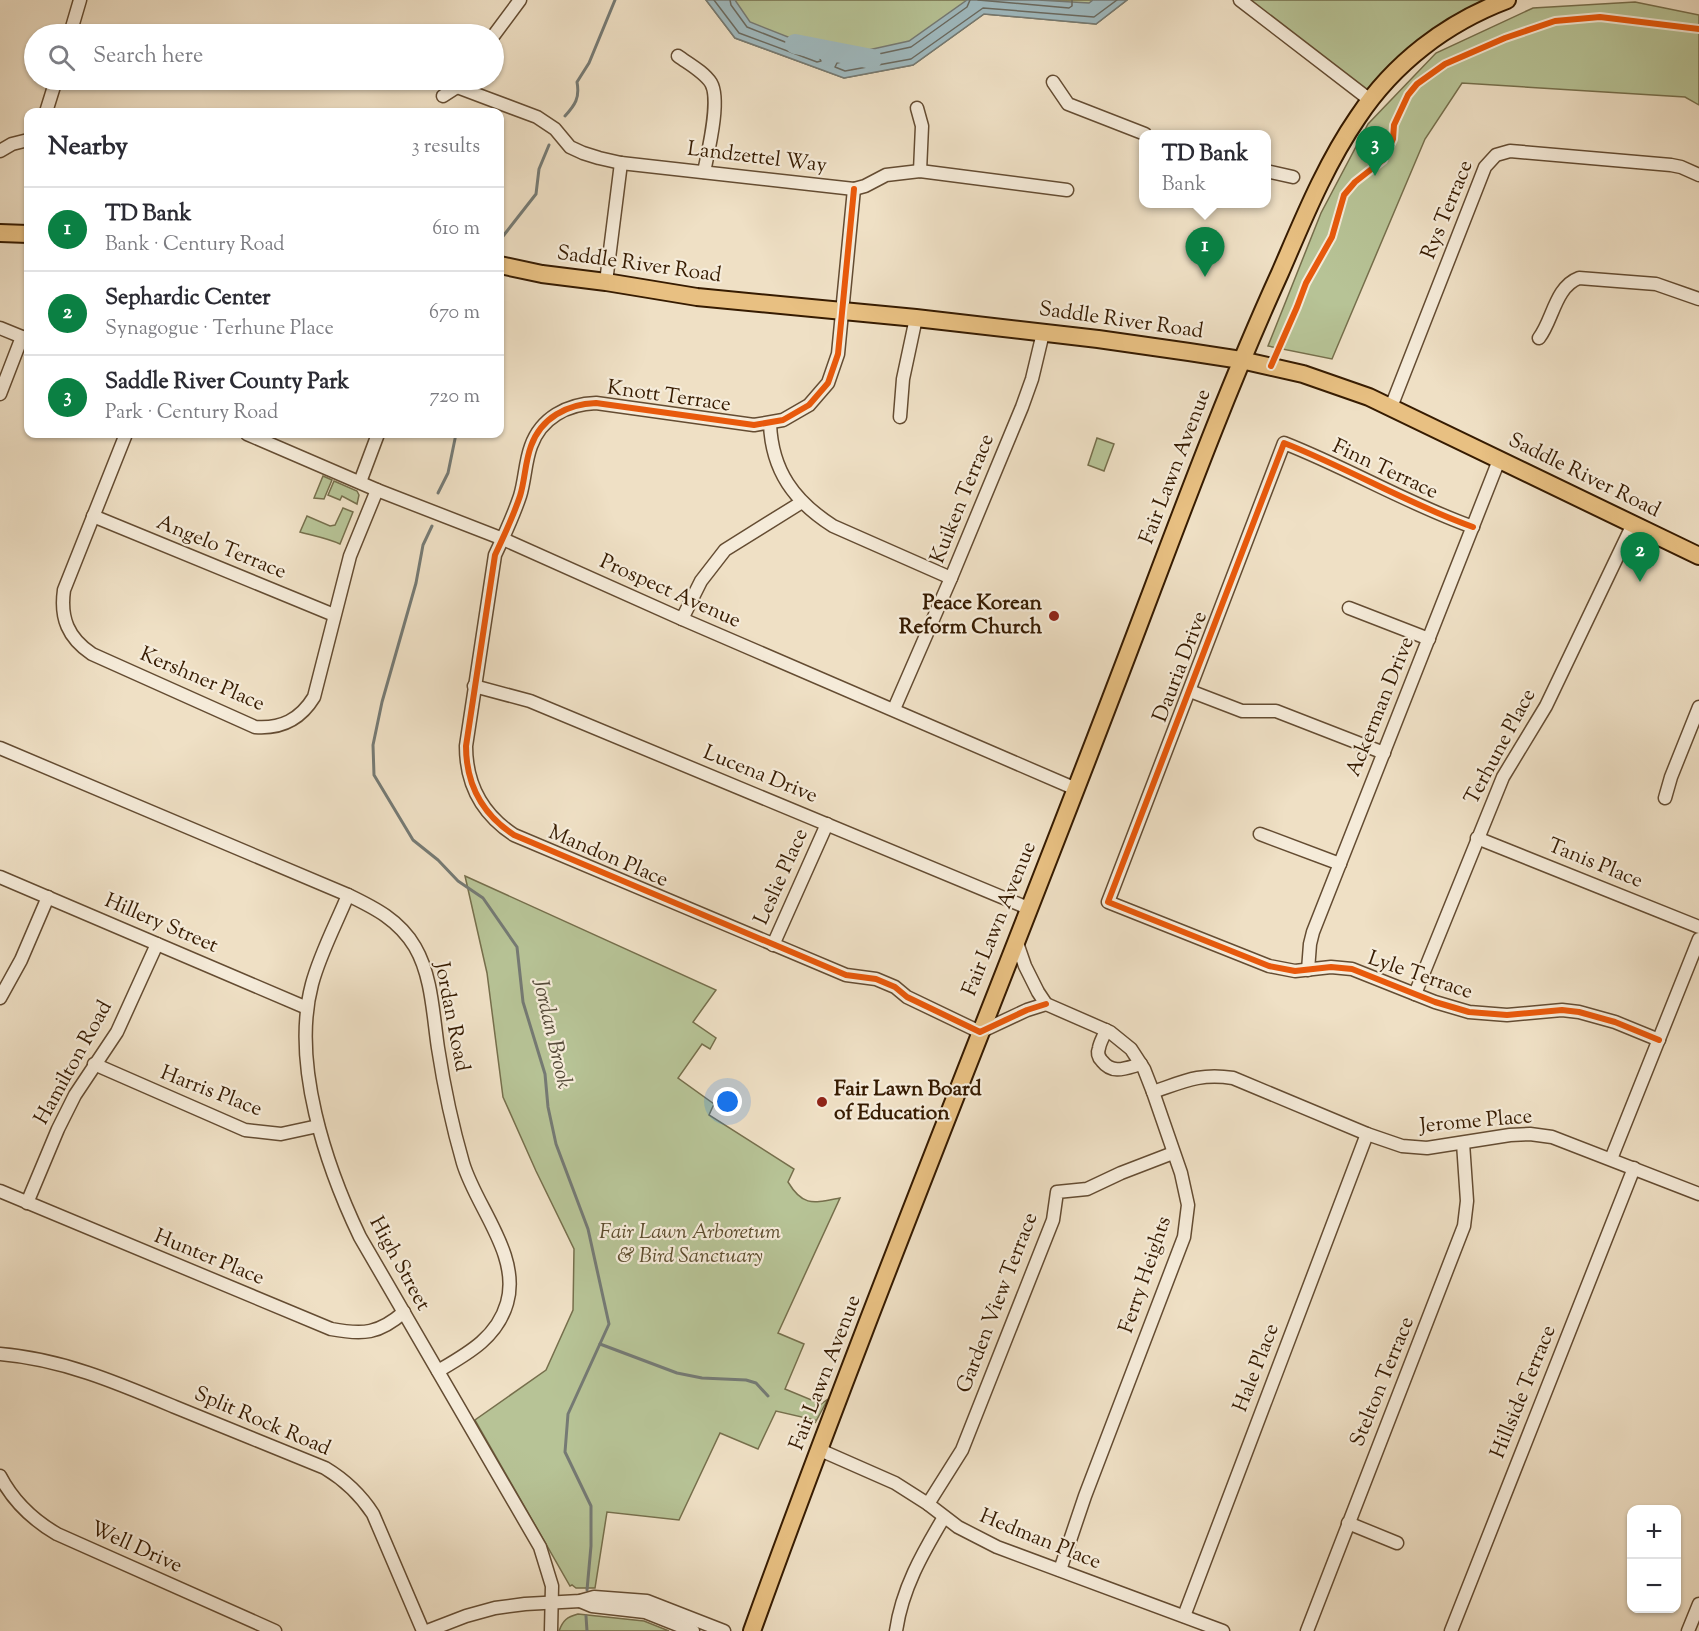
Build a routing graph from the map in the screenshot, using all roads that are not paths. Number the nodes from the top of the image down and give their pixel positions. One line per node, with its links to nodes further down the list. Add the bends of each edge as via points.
1 (80, 0): 5 (street)
2 (520, 0): 6 (street)
3 (1240, 0): 13 (street)
4 (1507, 0): 13 (main road, Fair Lawn Avenue, via 1473,15 1425,45)
5 (73, 24)
6 (502, 24)
7 (678, 56): 21 (street, via 705,75 712,85 715,111)
8 (1053, 82): 16 (street, via 1068,104)
9 (53, 90): 14 (street)
10 (451, 90): 12 (street)
11 (476, 90): 19 (street, Landzettel Way, via 537,117 555,129 570,147)
12 (443, 96)
13 (1370, 100): 39 (main road, Fair Lawn Avenue, via 1335,155)
14 (47, 108)
15 (916, 108): 20 (street, via 922,126)
16 (1139, 133)
17 (24, 142): 18 (street)
18 (0, 151)
19 (621, 163): 21 (street, Landzettel Way); 30 (street)
20 (920, 171): 25 (street, Landzettel Way, via 886,175); 26 (street, Landzettel Way)
21 (704, 172): 25 (street, Landzettel Way)
22 (1271, 172): 24 (street)
23 (1699, 176): 41 (street, Rys Terrace, via 1671,165 1510,151 1496,155 1485,168)
24 (1293, 177)
25 (854, 189): 32 (street, Knott Terrace)
26 (1067, 190)
27 (0, 233): 28 (main road)
28 (24, 234)
29 (504, 266): 30 (main road, Saddle River Road)
30 (606, 282): 32 (main road, Saddle River Road, via 697,297)
31 (1699, 298): 37 (street, via 1656,284 1578,278 1561,292)
32 (842, 310): 33 (main road, Saddle River Road); 43 (street, Knott Terrace, via 838,354 828,383 803,410)
33 (916, 318): 35 (main road, Saddle River Road); 42 (street, via 903,379)
34 (0, 328): 36 (street)
35 (1043, 333): 39 (main road, Saddle River Road); 57 (street, Kuiken Terrace, via 1022,407)
36 (24, 338)
37 (1539, 338)
38 (24, 340): 40 (street)
39 (1241, 360): 41 (main road, Saddle River Road, via 1325,380); 68 (main road, Fair Lawn Avenue)
40 (0, 394)
41 (1391, 407): 48 (main road, Saddle River Road)
42 (900, 417)
43 (770, 424): 51 (street, via 780,470); 55 (street, Knott Terrace, via 596,404 562,410 543,426 531,447 520,494)
44 (124, 438): 52 (street, Kershner Place)
45 (256, 438): 49 (street, Prospect Avenue)
46 (376, 438): 49 (street)
47 (1284, 442): 54 (street, Finn Terrace); 63 (street, Dauria Drive)
48 (1499, 460): 53 (main road, Saddle River Road); 54 (street, Ackerman Drive)
49 (360, 482): 50 (street, Prospect Avenue)
50 (377, 489): 55 (street, Prospect Avenue); 59 (street, Kershner Place, via 350,556)
51 (802, 502): 57 (street, via 833,526); 60 (street, via 725,550 701,581)
52 (93, 516): 59 (street, Angelo Terrace); 59 (street, Kershner Place, via 64,590 62,613 71,636 92,654 255,727 290,722 307,708 314,697)
53 (1633, 524): 56 (main road, Saddle River Road); 72 (street, Terhune Place, via 1546,706 1503,777)
54 (1473, 527): 61 (street, Ackerman Drive)
55 (503, 539): 60 (street, Prospect Avenue); 62 (street, Mandon Place, via 495,555)
56 (1699, 554)
57 (951, 578): 65 (street, Kuiken Terrace)
58 (1349, 608): 61 (street)
59 (334, 615)
60 (682, 619): 65 (street, Prospect Avenue)
61 (1428, 639): 67 (street, Ackerman Drive)
62 (474, 686): 70 (street, Lucena Drive, via 530,701); 83 (street, Mandon Place, via 466,746 469,776 482,804 502,827)
63 (1190, 691): 67 (street, via 1242,711 1286,714); 77 (street, Dauria Drive)
64 (1699, 707): 69 (street)
65 (894, 709): 68 (street, Prospect Avenue)
66 (0, 748): 75 (street, Jordan Road)
67 (1384, 753): 73 (street, Ackerman Drive)
68 (1076, 789): 78 (main road, Fair Lawn Avenue)
69 (1665, 798)
70 (827, 824): 78 (street, Lucena Drive); 83 (street, Leslie Place)
71 (1260, 834): 73 (street)
72 (1478, 838): 79 (street, Tanis Place); 85 (street, Terhune Place)
73 (1340, 864): 84 (street, Ackerman Drive, via 1313,932)
74 (0, 877): 76 (street, Hillery Street)
75 (348, 895): 88 (street, High Street, via 317,967); 106 (street, Jordan Road, via 394,921 422,962 455,1136 466,1173 506,1257 509,1288 501,1316 477,1347)
76 (48, 897): 82 (street, Hillery Street); 86 (street)
77 (1108, 902): 84 (street, Lyle Terrace, via 1269,966)
78 (1028, 908): 81 (main road, Fair Lawn Avenue)
79 (1699, 927)
80 (1699, 939): 91 (street)
81 (1016, 940): 87 (street); 90 (main road, Fair Lawn Avenue)
82 (157, 944): 88 (street, Hillery Street); 92 (street, Hamilton Road, via 117,1032)
83 (773, 945): 90 (street, Mandon Place, via 846,975 876,979)
84 (1308, 970): 85 (street, Lyle Terrace, via 1352,969)
85 (1415, 994): 91 (street, Lyle Terrace, via 1452,1008 1487,1014 1579,1012)
86 (0, 998)
87 (1046, 1004): 89 (street, Ferry Heights); 90 (street)
88 (307, 1008): 95 (street, High Street, via 306,1046)
89 (1106, 1030): 93 (street, Ferry Heights, via 1131,1049); 93 (street, via 1098,1047 1098,1057 1105,1065 1122,1070)
90 (980, 1032): 107 (main road, Fair Lawn Avenue)
91 (1659, 1040): 99 (street)
92 (94, 1064): 95 (street, Harris Place, via 245,1130 282,1134); 103 (street, Hamilton Road, via 58,1129)
93 (1141, 1064): 94 (street, Ferry Heights)
94 (1154, 1092): 96 (street, Jerome Place, via 1198,1077 1233,1078); 98 (street, Ferry Heights)
95 (318, 1126): 104 (street, High Street, via 343,1201)
96 (1367, 1134): 97 (street, Jerome Place, via 1410,1147); 117 (street, Hale Place)
97 (1463, 1143): 99 (street, Jerome Place, via 1530,1134 1552,1137); 111 (street, Stelton Terrace, via 1467,1201 1464,1226)
98 (1173, 1153): 109 (street, Garden View Terrace, via 1087,1189 1057,1192 1053,1220 962,1450); 113 (street, Ferry Heights, via 1188,1205 1184,1237)
99 (1611, 1159): 100 (street, Jerome Place)
100 (1634, 1168): 102 (street, Jerome Place); 127 (street, Hillside Terrace)
101 (0, 1191): 103 (street, Hunter Place)
102 (1699, 1194)
103 (27, 1203): 104 (street, Hunter Place, via 331,1329 377,1330 390,1325)
104 (404, 1312): 106 (street, High Street)
105 (0, 1354): 120 (street, Split Rock Road, via 67,1365 111,1380 340,1477 373,1514)
106 (438, 1371): 115 (street, High Street, via 540,1547)
107 (820, 1450): 109 (street, Hedman Place, via 895,1483); 118 (main road, Fair Lawn Avenue)
108 (0, 1476): 119 (street, Well Drive, via 30,1515 57,1534)
109 (928, 1504): 110 (street, Hedman Place)
110 (944, 1517): 113 (street, Hedman Place, via 975,1537); 124 (street, via 915,1568)
111 (1348, 1523): 112 (street); 126 (street, Stelton Terrace)
112 (1397, 1543)
113 (1060, 1570): 117 (street, Hedman Place)
114 (580, 1600): 115 (street); 122 (street, via 592,1606 645,1612); 123 (street, via 594,1597 647,1601)
115 (553, 1601): 120 (street, via 495,1608); 121 (street, High Street)
116 (1699, 1604): 128 (street)
117 (1184, 1616): 125 (street, Hedman Place)
118 (754, 1630)
119 (275, 1631)
120 (425, 1631)
121 (551, 1631)
122 (693, 1631)
123 (724, 1631)
124 (896, 1631)
125 (1223, 1631)
126 (1307, 1631)
127 (1451, 1631)
128 (1688, 1631)

